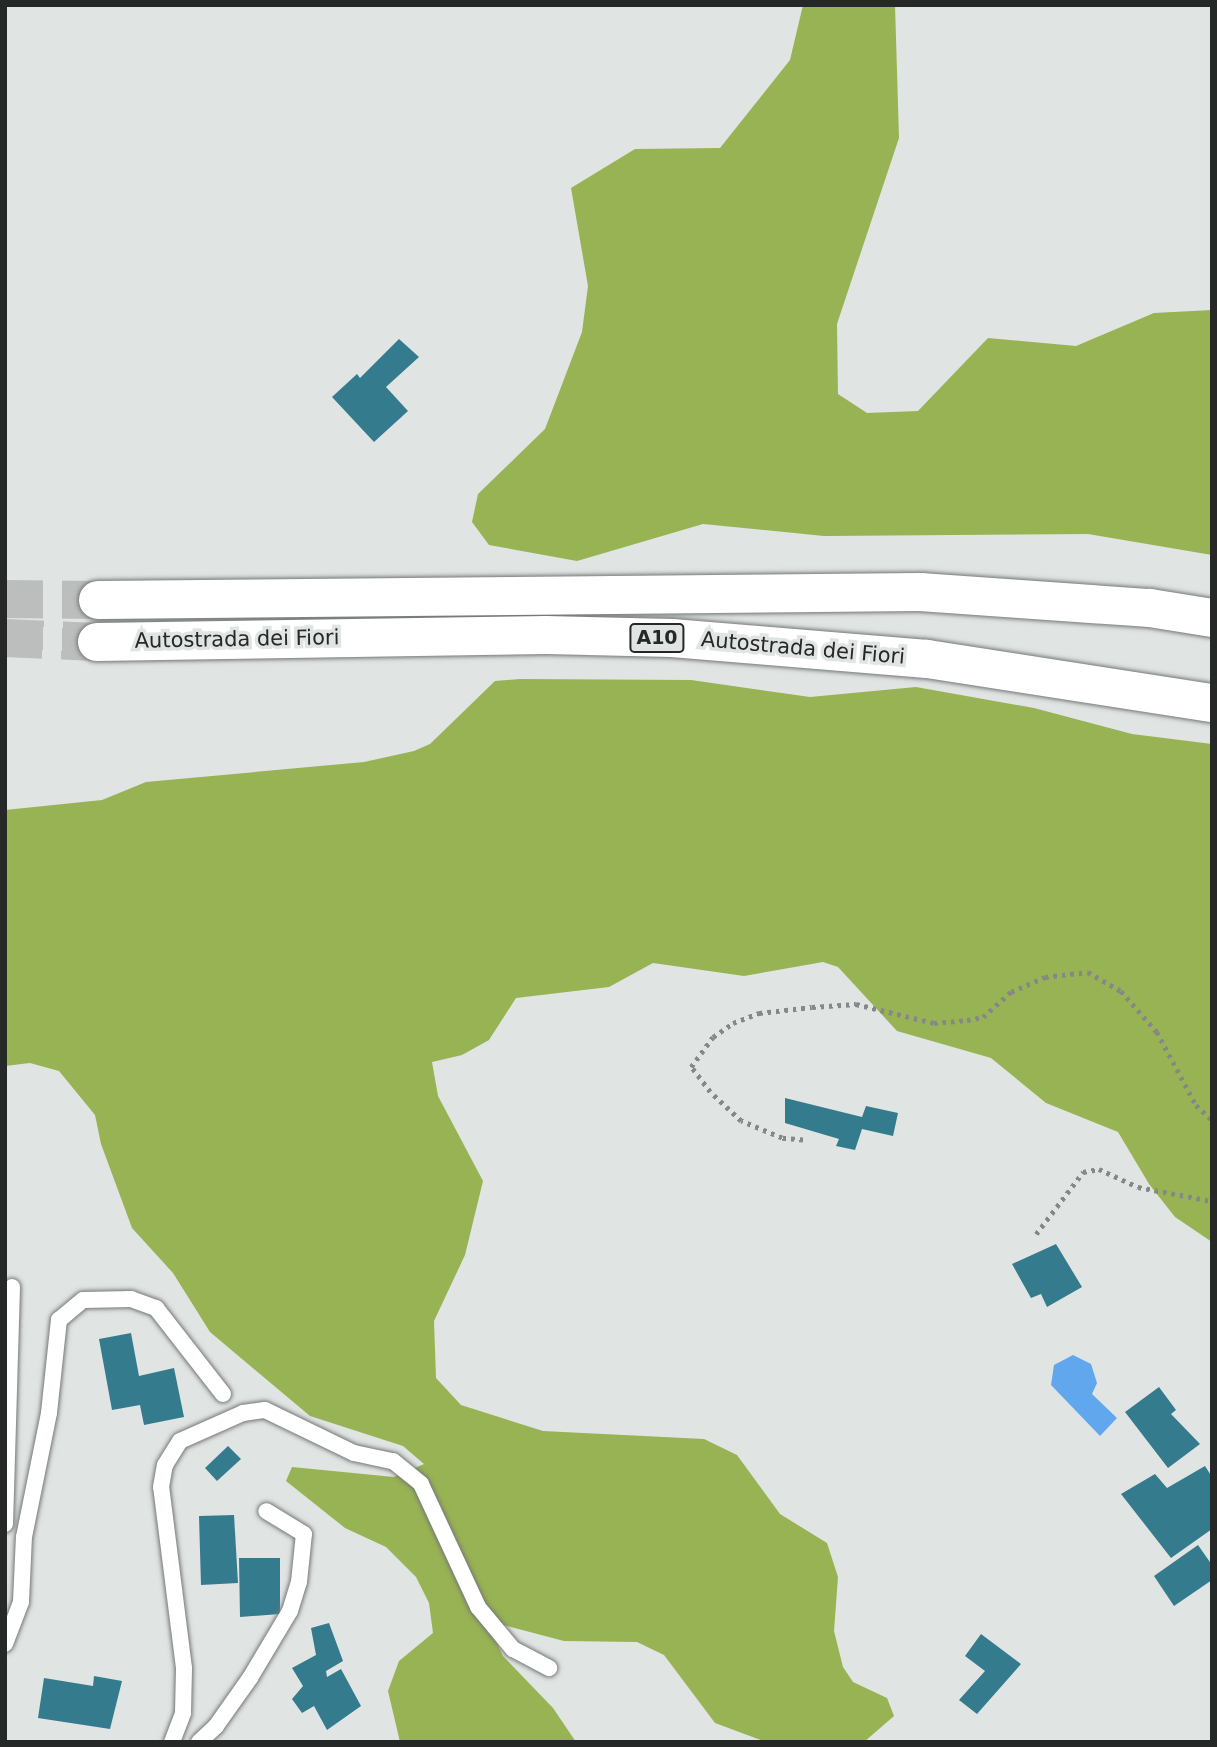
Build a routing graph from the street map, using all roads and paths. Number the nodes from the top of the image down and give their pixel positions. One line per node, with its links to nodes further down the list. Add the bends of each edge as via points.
1 (98, 600): 2 (highway, Autostrada dei Fiori / A10, via 920,592 1150,608)
2 (1212, 618)
3 (97, 642): 4 (highway, Autostrada dei Fiori / A10, via 545,635 672,638 927,659)
4 (1212, 703)
5 (1212, 1120): 6 (path, via 1196,1105 1157,1032 1121,991 1088,972 1045,977 1012,992 983,1017 967,1020 934,1023 856,1004 759,1013 713,1037 691,1067 710,1092 741,1121 782,1138)
6 (803, 1140)
7 (1212, 1201): 8 (path, via 1138,1187 1099,1169 1083,1172)
8 (1037, 1234)
9 (12, 1287): 12 (lane)
10 (223, 1394): 13 (lane, via 156,1308 131,1299 83,1300 59,1320 49,1413 24,1537 21,1602)
11 (266, 1511): 16 (lane, via 304,1534 299,1582 290,1611 250,1678)
12 (5, 1524)
13 (5, 1644)
14 (550, 1668): 15 (lane, via 513,1648 478,1607 421,1484 393,1461 355,1452 265,1410 243,1413 180,1441 165,1465 161,1487 184,1668 183,1713)
15 (172, 1742)
16 (199, 1742)

